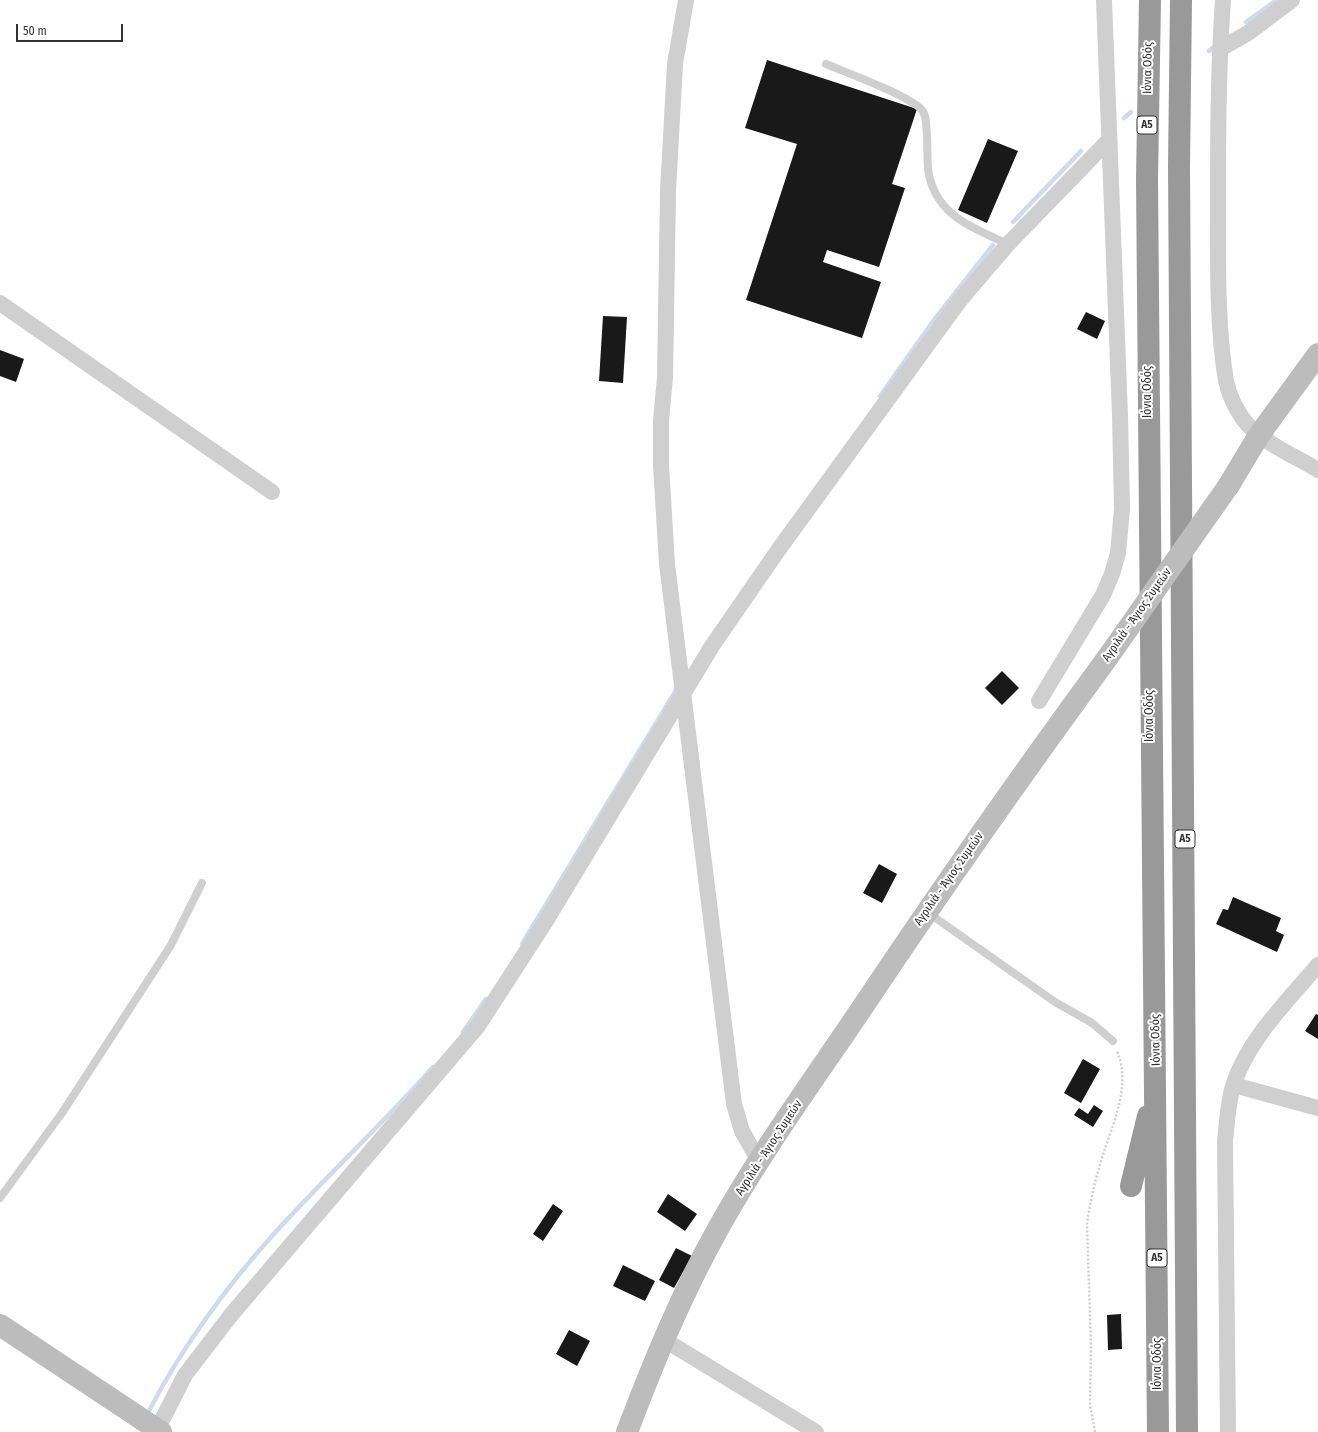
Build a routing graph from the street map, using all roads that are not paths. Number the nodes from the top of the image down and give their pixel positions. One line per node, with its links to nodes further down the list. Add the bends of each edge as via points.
1 (686, 0): 16 (street, via 675,64 672,113 665,378 661,421 661,472 667,557)
2 (1104, 0): 9 (street)
3 (1150, 0): 22 (highway, Ιόνια Οδός / Α5, via 1147,180)
4 (1181, 0): 34 (highway, Α5, via 1179,166)
5 (1223, 0): 7 (street)
6 (1292, 0): 7 (street, via 1248,33)
7 (1220, 49): 13 (street, via 1218,252 1221,336 1227,382 1236,407 1244,420)
8 (826, 64): 10 (lane, via 892,93 923,111 926,122 929,178 937,197 950,213 965,225)
9 (1108, 141): 10 (street); 17 (street, via 1120,423 1122,509 1118,553 1103,595)
10 (1008, 244): 16 (street, via 960,300 796,525 712,646)
11 (0, 303): 15 (street)
12 (1318, 354): 13 (main road, Αγριλιά - Άγιος Συμεών)
13 (1259, 435): 14 (street); 19 (main road, Αγριλιά - Άγιος Συμεών, bridge, via 1229,485)
14 (1318, 470)
15 (272, 492)
16 (683, 694): 25 (street, via 734,1104 742,1131); 30 (street, via 544,924 478,1026 231,1315 185,1375)
17 (1039, 701)
18 (202, 883): 27 (lane, via 172,945 62,1113)
19 (927, 911): 21 (lane, via 1055,1002 1092,1023); 25 (main road, Αγριλιά - Άγιος Συμεών)
20 (1318, 965): 23 (street, via 1265,1028 1248,1055)
21 (1113, 1041)
22 (1156, 1084): 26 (highway); 33 (highway, Ιόνια Οδός / Α5)
23 (1234, 1085): 24 (street); 35 (street, via 1225,1141)
24 (1318, 1108)
25 (759, 1161): 29 (main road, Αγριλιά - Άγιος Συμεών, via 720,1226)
26 (1131, 1186)
27 (0, 1198)
28 (0, 1325): 30 (main road)
29 (663, 1339): 31 (main road, Αγριλιά - Άγιος Συμεών); 32 (street)
30 (158, 1431)
31 (627, 1432)
32 (816, 1432)
33 (1158, 1432)
34 (1187, 1432)
35 (1228, 1432)

